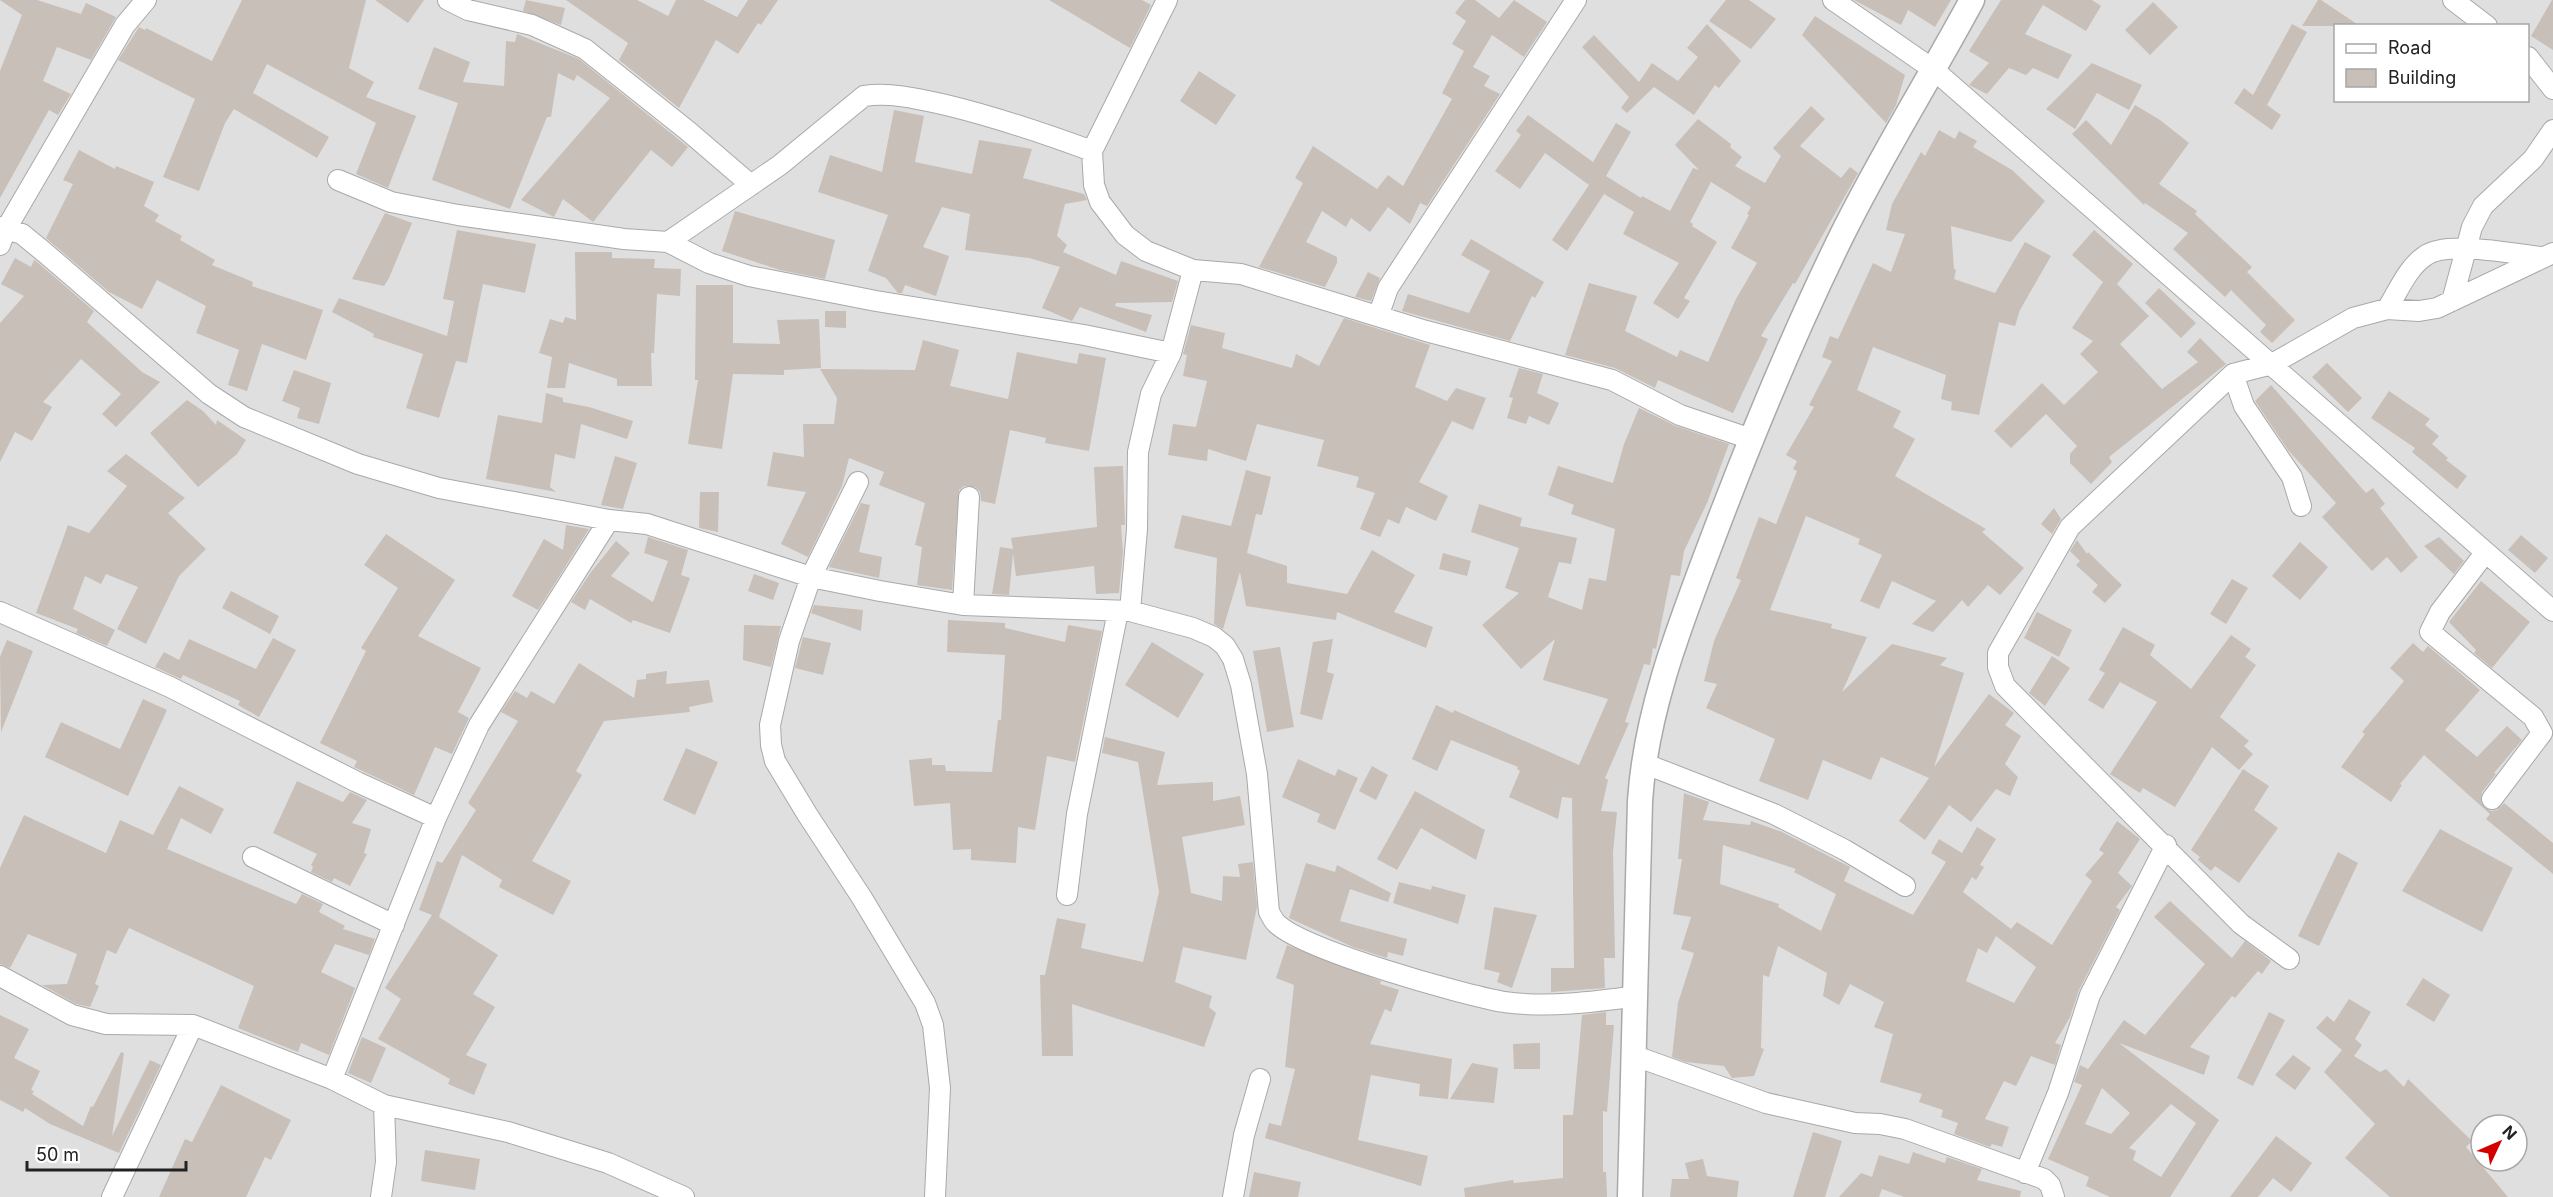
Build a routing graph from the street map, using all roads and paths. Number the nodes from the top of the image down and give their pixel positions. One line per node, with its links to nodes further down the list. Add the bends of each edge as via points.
1 (146, 0): 16 (street, via 125,25)
2 (448, 0): 15 (street, via 468,10 532,25 585,49)
3 (1167, 0): 13 (street)
4 (1576, 0): 23 (street, via 1388,288)
5 (1833, 0): 10 (street)
6 (1972, 0): 10 (street)
7 (2453, 0): 8 (street)
8 (2484, 24)
9 (2529, 58): 11 (street)
10 (1934, 70): 25 (street); 27 (street, via 1841,237)
11 (2553, 89)
12 (2553, 130): 18 (street, via 2533,159 2483,206)
13 (1092, 151): 15 (street, via 1003,118 880,94 864,96); 20 (street, via 1094,185 1112,221 1146,251)
14 (338, 180): 17 (street, via 391,202 458,215)
15 (751, 185): 17 (street)
16 (2, 234): 31 (street, via 22,234 209,394 244,417 358,464 440,488)
17 (668, 242): 24 (street, via 709,263 749,276)
18 (2467, 249): 19 (street); 21 (street); 22 (street, via 2426,254)
19 (2547, 255): 21 (street)
20 (1194, 270): 23 (street, via 1241,274); 24 (street)
21 (2452, 301): 22 (street, via 2419,311)
22 (2387, 309): 25 (street, via 2353,318)
23 (1379, 314): 27 (street, via 1426,331 1612,380 1680,415)
24 (1171, 353): 35 (street, via 1150,394 1138,452 1137,529)
25 (2272, 364): 26 (street); 32 (street)
26 (2233, 374): 30 (street, via 2244,406 2292,477); 41 (street, via 2070,528 1998,653 2005,686)
27 (1750, 440): 38 (street, via 1663,678)
28 (858, 482): 33 (street)
29 (969, 497): 34 (street)
30 (2301, 506)
31 (609, 520): 33 (street, via 647,524); 40 (street, via 479,725)
32 (2485, 552): 36 (street); 39 (street, via 2440,612 2430,632 2534,717 2542,734)
33 (811, 577): 34 (street); 58 (street, via 777,691 770,725 771,745 775,761 925,1003 933,1025 940,1088)
34 (963, 605): 35 (street)
35 (1124, 611): 44 (street, via 1077,814); 48 (street, via 1214,637 1233,659 1257,774 1269,912 1275,923 1300,938 1363,962 1505,1002 1545,1004)
36 (2553, 611)
37 (0, 612): 40 (street, via 170,687)
38 (1643, 763): 43 (street, via 1774,814); 48 (street)
39 (2492, 799)
40 (436, 818): 45 (street)
41 (2166, 845): 46 (street, via 2241,924); 54 (street, via 2090,995 2058,1094)
42 (253, 857): 45 (street)
43 (1905, 886)
44 (1067, 895)
45 (394, 925): 51 (street)
46 (2289, 959)
47 (0, 976): 49 (street, via 72,1015 106,1024)
48 (1637, 996): 50 (street)
49 (193, 1025): 51 (street); 55 (street)
50 (1635, 1056): 54 (street, via 1774,1105 1855,1123 1905,1129); 60 (street)
51 (332, 1079): 53 (street)
52 (1260, 1079): 59 (street, via 1244,1135)
53 (384, 1105): 56 (street, via 386,1162); 57 (street, via 508,1132 608,1163)
54 (2025, 1173): 61 (street, via 2044,1179)
55 (112, 1197)
56 (381, 1197)
57 (684, 1197)
58 (935, 1197)
59 (1233, 1197)
60 (1630, 1197)
61 (2054, 1197)

